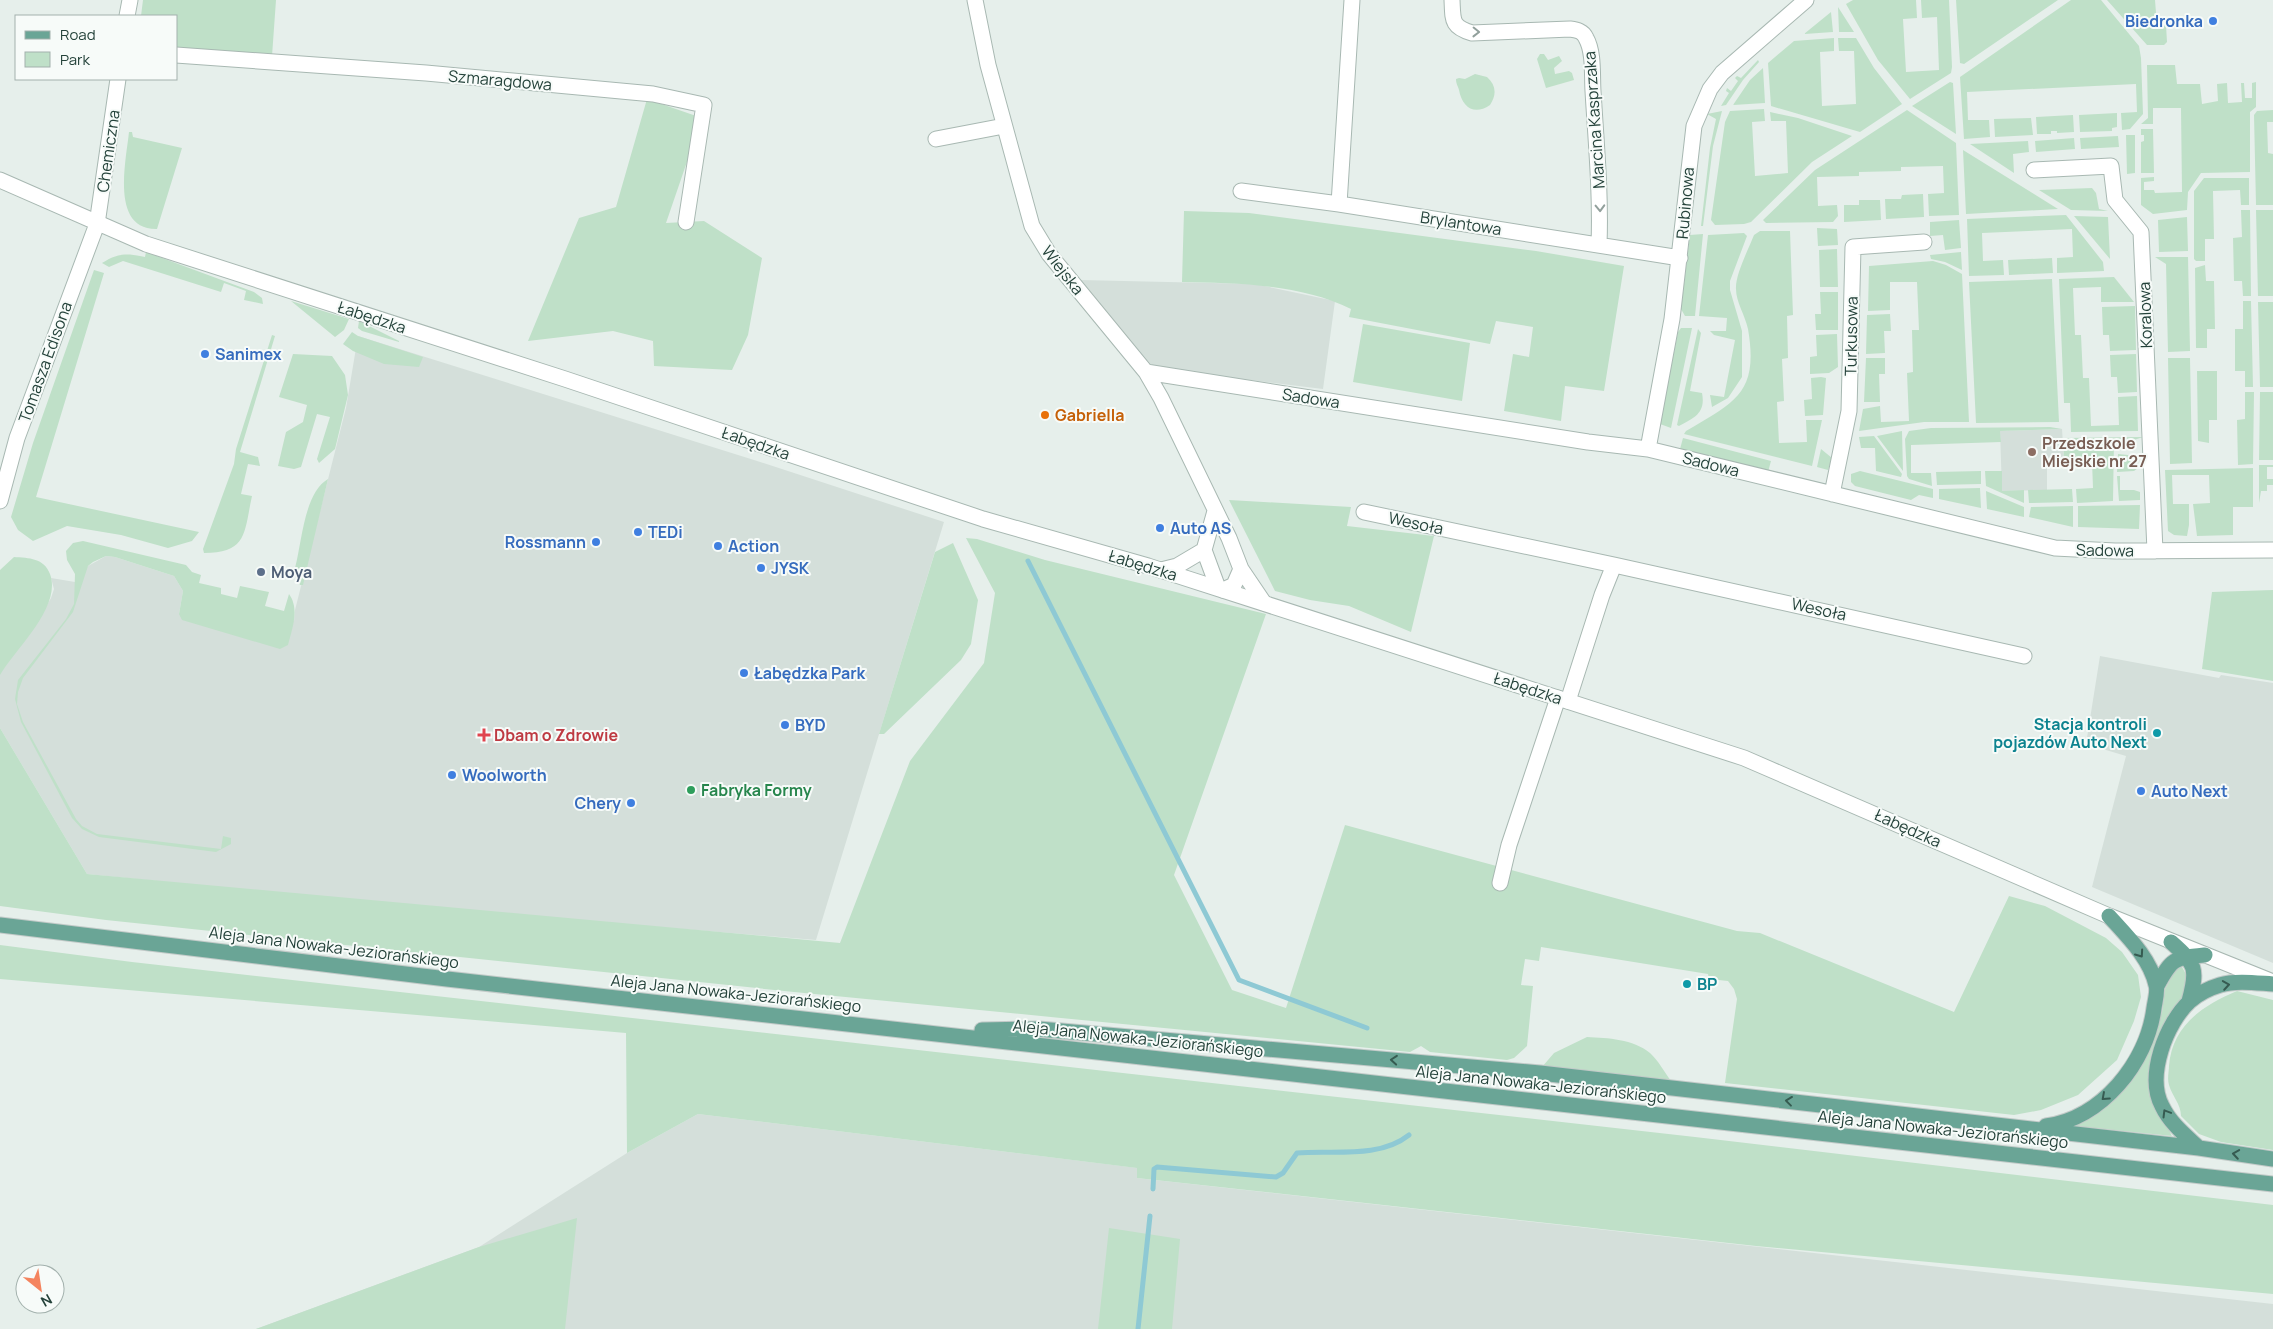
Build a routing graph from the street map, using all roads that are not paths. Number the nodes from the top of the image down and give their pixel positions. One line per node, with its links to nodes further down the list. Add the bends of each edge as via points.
1 (130, 0): 6 (street)
2 (975, 0): 9 (street, Wiejska)
3 (1352, 0): 14 (street)
4 (1452, 0): 18 (street, Marcina Kasprzaka, one-way to 18, via 1453,22 1461,30 1472,33 1570,29 1579,30 1586,36 1596,133 1600,215)
5 (1806, 0): 19 (street, Rubinowa, via 1722,73 1702,106 1691,144)
6 (127, 15)
7 (178, 55): 15 (street, Szmaragdowa, via 643,93 704,104)
8 (118, 80): 16 (street, Chemiczna)
9 (1004, 126): 10 (street); 20 (street, Wiejska, via 1026,209 1039,240)
10 (936, 139)
11 (2034, 170): 29 (street, Koralowa, via 2111,166 2115,200 2141,232)
12 (0, 180): 16 (street, Łabędzka)
13 (1241, 191): 14 (street, Brylantowa)
14 (1339, 204): 18 (street, Brylantowa)
15 (686, 222)
16 (97, 224): 22 (street, Tomasza Edisona); 32 (street, Łabędzka, via 146,244 600,390 983,519)
17 (1924, 242): 23 (street, Turkusowa, via 1853,247 1849,411)
18 (1598, 245): 19 (street, Brylantowa)
19 (1680, 258): 21 (street, Rubinowa)
20 (1146, 372): 21 (street, Sadowa); 25 (street, Wiejska)
21 (1648, 449): 23 (street, Sadowa)
22 (4, 467): 24 (street, Tomasza Edisona)
23 (1832, 494): 29 (street, Sadowa, via 2055,548)
24 (0, 501)
25 (1215, 511): 27 (street); 31 (street, Wiejska)
26 (1364, 512): 30 (street, Wesoła)
27 (1204, 550): 32 (street, via 1176,566); 33 (street)
28 (2273, 550): 29 (street, Sadowa)
29 (2155, 551)
30 (1614, 565): 35 (street, Wesoła); 36 (street)
31 (1241, 569): 33 (street, via 1234,585); 34 (street, Wiejska)
32 (1161, 570): 33 (street, Łabędzka)
33 (1221, 589): 34 (street, Łabędzka)
34 (1264, 603): 36 (street, Łabędzka)
35 (2024, 656)
36 (1563, 699): 37 (street, via 1509,845); 38 (street, Łabędzka, via 1713,747 1792,777)
37 (1500, 883)
38 (2109, 916): 40 (street, Łabędzka); 44 (main road, one-way to 44, via 2144,959)
39 (0, 926): 46 (main road, Aleja Jana Nowaka-Jeziorańskiego)
40 (2171, 942): 41 (street, Łabędzka); 42 (main road)
41 (2205, 955): 42 (main road); 43 (street, Łabędzka)
42 (2187, 957): 44 (main road, via 2180,957 2168,966); 45 (main road, via 2193,969 2194,982)
43 (2273, 983): 45 (main road, one-way to 43, via 2222,984)
44 (2157, 986): 47 (main road, one-way to 47, via 2152,1024 2144,1046 2108,1096 2062,1124)
45 (2189, 1002): 48 (main road, one-way to 45, via 2173,1124 2160,1104 2155,1073 2172,1026)
46 (918, 1031): 47 (main road, one-way to 46, via 1522,1071 1039,1029); 50 (main road, Aleja Jana Nowaka-Jeziorańskiego)
47 (2029, 1128): 48 (main road)
48 (2199, 1148): 49 (main road, one-way to 48)
49 (2273, 1160)
50 (2273, 1184)

